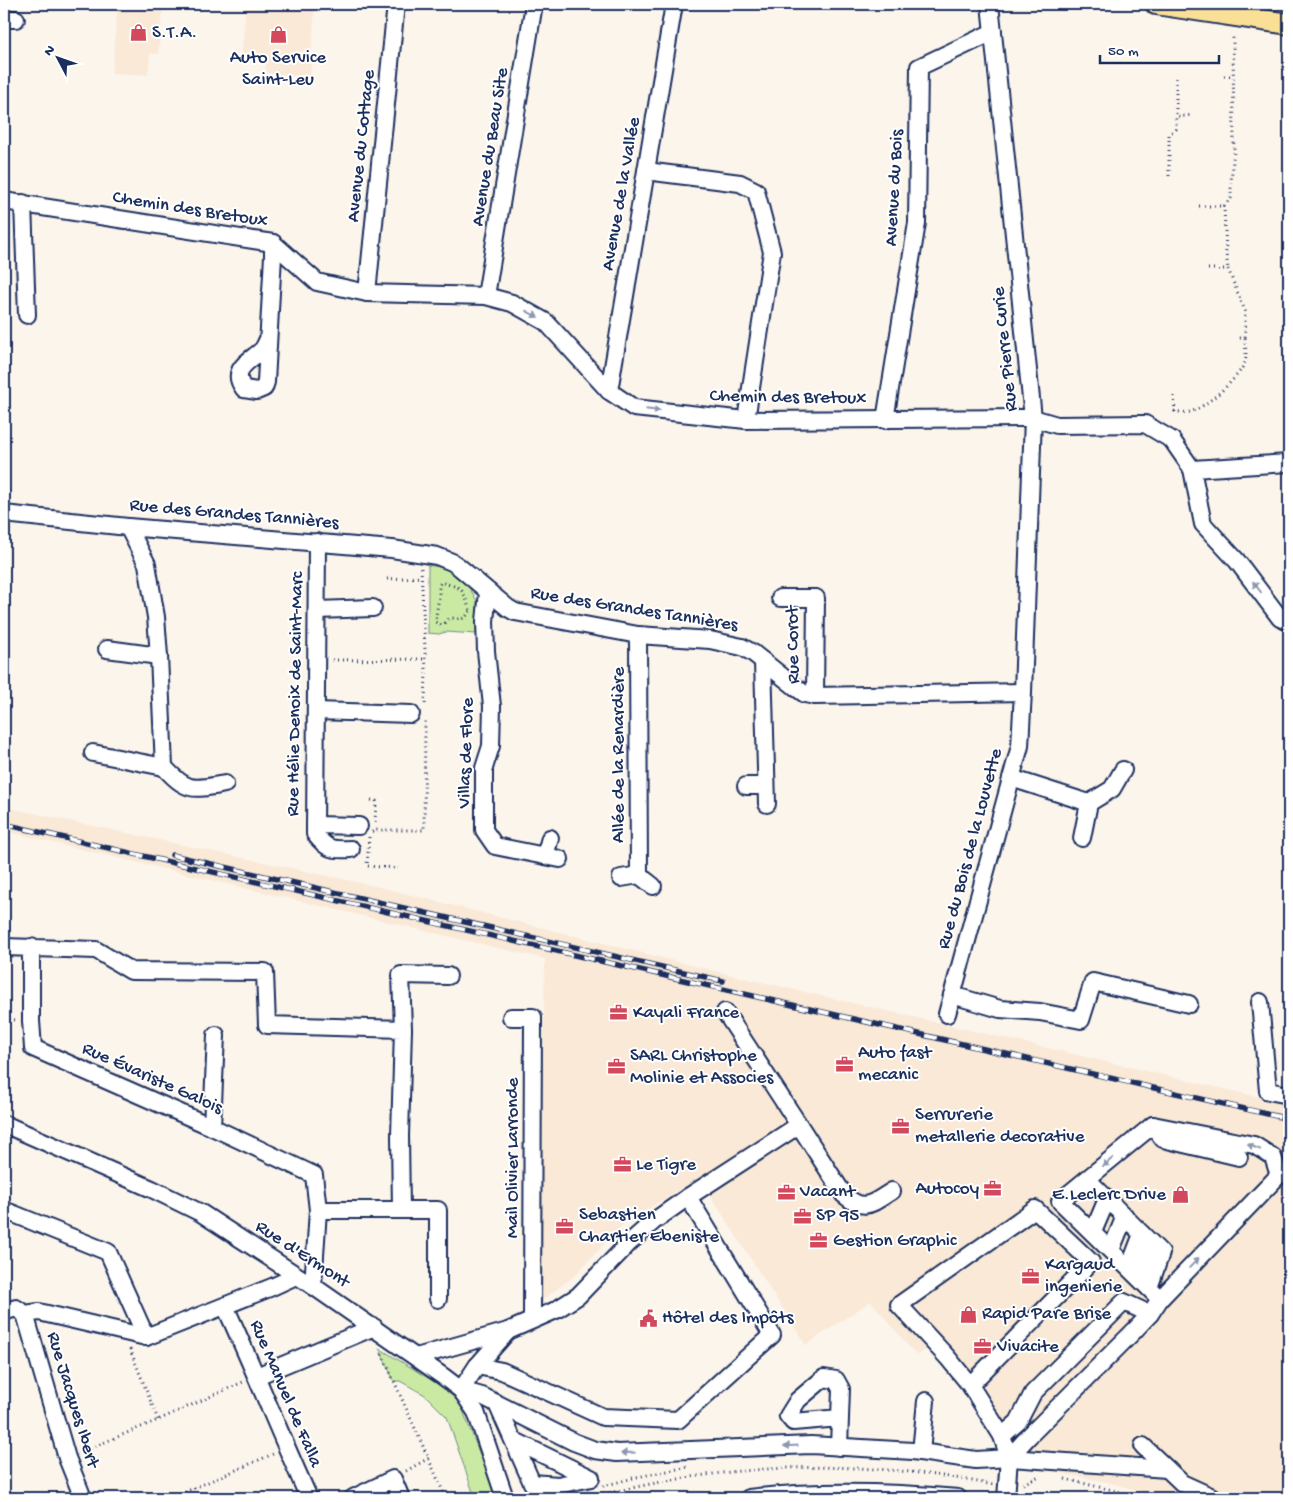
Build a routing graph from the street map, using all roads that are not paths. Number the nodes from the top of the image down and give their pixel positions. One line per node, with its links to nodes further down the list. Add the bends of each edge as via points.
1 (396, 4): 12 (street, Avenue du Cottage)
2 (534, 4): 13 (street, Avenue du Beau Site)
3 (674, 4): 8 (street, Avenue de la Vallée)
4 (990, 4): 7 (street, Rue Pierre Curie)
5 (1156, 4): 6 (main road)
6 (1289, 24)
7 (993, 32): 17 (street, Rue Pierre Curie); 19 (street, Avenue du Bois, via 919,67 917,223)
8 (646, 171): 16 (street, Avenue de la Vallée); 18 (street, via 740,183 756,191 772,252)
9 (4, 201): 10 (street, Chemin des Bretoux)
10 (23, 203): 11 (street, Chemin des Bretoux); 14 (street)
11 (273, 243): 12 (street, Chemin des Bretoux, via 317,282); 15 (street)
12 (367, 293): 13 (street, Chemin des Bretoux)
13 (486, 296): 16 (street, Chemin des Bretoux, one-way to 16, via 512,304 546,322)
14 (27, 315)
15 (268, 339)
16 (609, 391): 18 (street, Chemin des Bretoux, one-way to 18, via 634,408)
17 (1033, 418): 19 (street, Chemin des Bretoux); 21 (street, Chemin des Bretoux, via 1057,425 1144,424 1172,440); 34 (street, Rue Pierre Curie)
18 (746, 420): 19 (street, Chemin des Bretoux)
19 (885, 420)
20 (1289, 463): 21 (street)
21 (1192, 469): 29 (street, one-way to 21, via 1280,618 1203,524)
22 (4, 514): 23 (street, Rue des Grandes Tannières)
23 (128, 527): 24 (street, Rue des Grandes Tannières); 32 (street, via 147,564)
24 (317, 542): 25 (street, Rue des Grandes Tannières, via 437,556 452,562); 28 (street, Rue Hélie Denoix de Saint-Marc)
25 (488, 592): 30 (street, Rue des Grandes Tannières, via 515,612); 49 (street, Villas de Flore, via 478,612 492,706 491,746 484,768 484,830 495,846 552,858)
26 (780, 598): 35 (street, Rue Corot, via 816,598)
27 (374, 608): 28 (street)
28 (317, 610): 36 (street, Rue Hélie Denoix de Saint-Marc)
29 (1289, 622)
30 (638, 635): 33 (street, Rue des Grandes Tannières, via 732,644); 52 (street, Allée de la Renardière)
31 (107, 649): 32 (street)
32 (159, 656): 39 (street)
33 (763, 661): 35 (street, Rue des Grandes Tannières, via 798,689); 44 (street)
34 (1023, 692): 35 (street, Rue des Grandes Tannières); 41 (street, Rue du Bois de la Louvette, via 1020,746)
35 (815, 696)
36 (316, 712): 37 (street); 47 (street, Rue Hélie Denoix de Saint-Marc)
37 (420, 713)
38 (93, 753): 39 (street)
39 (164, 767): 42 (street, via 189,788)
40 (1123, 770): 45 (street, via 1112,789)
41 (1011, 778): 45 (street); 58 (street, Rue du Bois de la Louvette)
42 (225, 784)
43 (746, 786): 44 (street)
44 (766, 786): 46 (street)
45 (1089, 803): 50 (street)
46 (767, 804)
47 (315, 825): 48 (street); 51 (street, Rue Hélie Denoix de Saint-Marc, via 315,834 323,844 334,850)
48 (367, 828)
49 (550, 838)
50 (1082, 838)
51 (350, 849)
52 (639, 875): 53 (street); 54 (street)
53 (621, 878)
54 (653, 886)
55 (4, 947): 56 (street)
56 (31, 947): 64 (street, via 96,950 132,971 265,972 267,1025); 70 (street, Rue Évariste Galois, via 33,1048)
57 (448, 976): 64 (street, via 401,975)
58 (952, 995): 60 (street, via 1000,1009 1081,1020 1093,982); 62 (street, Rue du Bois de la Louvette)
59 (1260, 1002): 66 (street, via 1268,1091)
60 (1189, 1004)
61 (725, 1012): 68 (street)
62 (947, 1014)
63 (511, 1017): 87 (street, Mail Olivier Larronde, via 533,1017)
64 (403, 1029): 76 (street)
65 (216, 1035): 70 (street)
66 (1289, 1095)
67 (4, 1124): 80 (street, Rue d'Ermont, via 201,1213)
68 (800, 1125): 73 (street, via 844,1195 853,1203 871,1204); 74 (street)
69 (1153, 1125): 71 (street, via 1163,1139); 72 (street, one-way to 72); 79 (street, one-way to 69, via 1279,1175 1273,1158 1254,1145)
70 (212, 1127): 75 (street, Rue Évariste Galois, via 314,1175)
71 (1239, 1157)
72 (1087, 1179): 78 (street); 79 (street, via 1060,1200)
73 (892, 1191)
74 (688, 1197): 87 (street, via 641,1232 578,1296); 93 (street, via 772,1335 678,1420 603,1417 502,1371)
75 (318, 1210): 76 (street); 81 (street, Rue Évariste Galois)
76 (401, 1210): 82 (street, via 438,1210)
77 (9, 1212): 90 (street, via 108,1252)
78 (1129, 1221): 79 (street); 79 (street); 79 (street); 79 (street, via 1161,1253)
79 (1125, 1264): 86 (street)
80 (296, 1276): 81 (street, Rue d'Ermont); 83 (street)
81 (313, 1286): 88 (street, Rue d'Ermont)
82 (438, 1299)
83 (225, 1306): 90 (street); 94 (street, Rue Manuel de Falla)
84 (4, 1312): 85 (street, via 16,1308)
85 (25, 1314): 90 (street, via 39,1312); 108 (street, Rue Jacques Ibert, via 67,1458)
86 (1150, 1314): 101 (street, via 1124,1302 1033,1393 1018,1422); 106 (street)
87 (532, 1320): 89 (street)
88 (372, 1328): 92 (street, Rue d'Ermont); 94 (street)
89 (508, 1331): 91 (street); 93 (street)
90 (146, 1337)
91 (455, 1347): 92 (street); 95 (street)
92 (416, 1357): 95 (street, Rue d'Ermont)
93 (477, 1366): 97 (street)
94 (257, 1376): 109 (street, Rue Manuel de Falla)
95 (444, 1377): 97 (street, Rue d'Ermont)
96 (970, 1385): 96 (street, via 899,1305 1035,1209 1090,1262); 101 (street)
97 (461, 1390): 99 (street); 112 (street, Rue d'Ermont, via 476,1412)
98 (926, 1401): 105 (street)
99 (498, 1404): 102 (street); 103 (street, one-way to 99, via 618,1453 595,1450 574,1442)
100 (840, 1418): 103 (street)
101 (1002, 1436): 106 (street)
102 (514, 1440)
103 (840, 1446): 105 (street)
104 (1143, 1446): 107 (street)
105 (921, 1452): 106 (street, via 976,1460)
106 (1008, 1458): 107 (street); 115 (street)
107 (1168, 1468): 116 (street, via 1182,1483)
108 (83, 1498)
109 (308, 1498)
110 (353, 1498): 111 (street, via 393,1479)
111 (400, 1498)
112 (505, 1498)
113 (748, 1498): 114 (street, via 837,1493)
114 (958, 1498)
115 (1006, 1498)
116 (1215, 1498)

